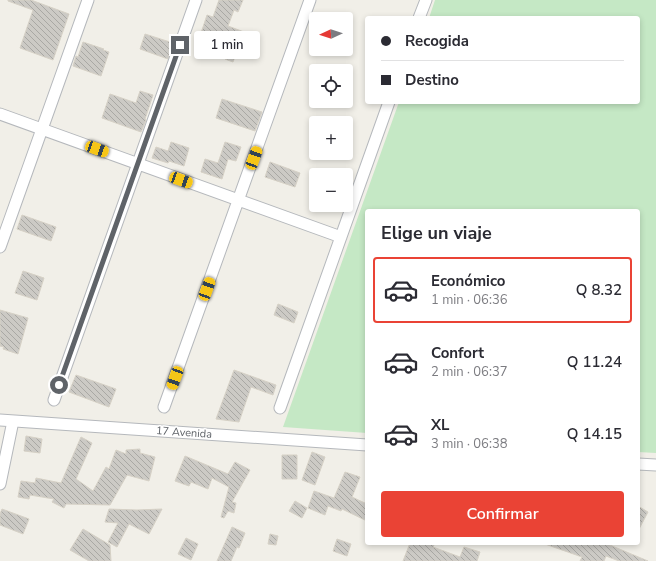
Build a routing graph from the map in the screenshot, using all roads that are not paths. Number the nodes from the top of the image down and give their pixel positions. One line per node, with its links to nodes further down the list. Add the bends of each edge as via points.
1 (88, 0): 8 (street)
2 (196, 0): 9 (street)
3 (310, 0): 10 (street)
4 (426, 0): 5 (street)
5 (420, 16)
6 (388, 104): 11 (street)
7 (0, 114): 8 (street)
8 (42, 129): 9 (street); 12 (street)
9 (138, 164): 10 (street); 13 (street)
10 (238, 200): 11 (street); 14 (street)
11 (341, 238): 15 (street)
12 (0, 247)
13 (54, 400)
14 (164, 407)
15 (280, 408)
16 (0, 420): 17 (street, 17 Avenida)
17 (13, 420): 18 (street, 17 Avenida); 21 (street)
18 (365, 445)
19 (640, 464): 20 (street)
20 (656, 465)
21 (0, 484)

